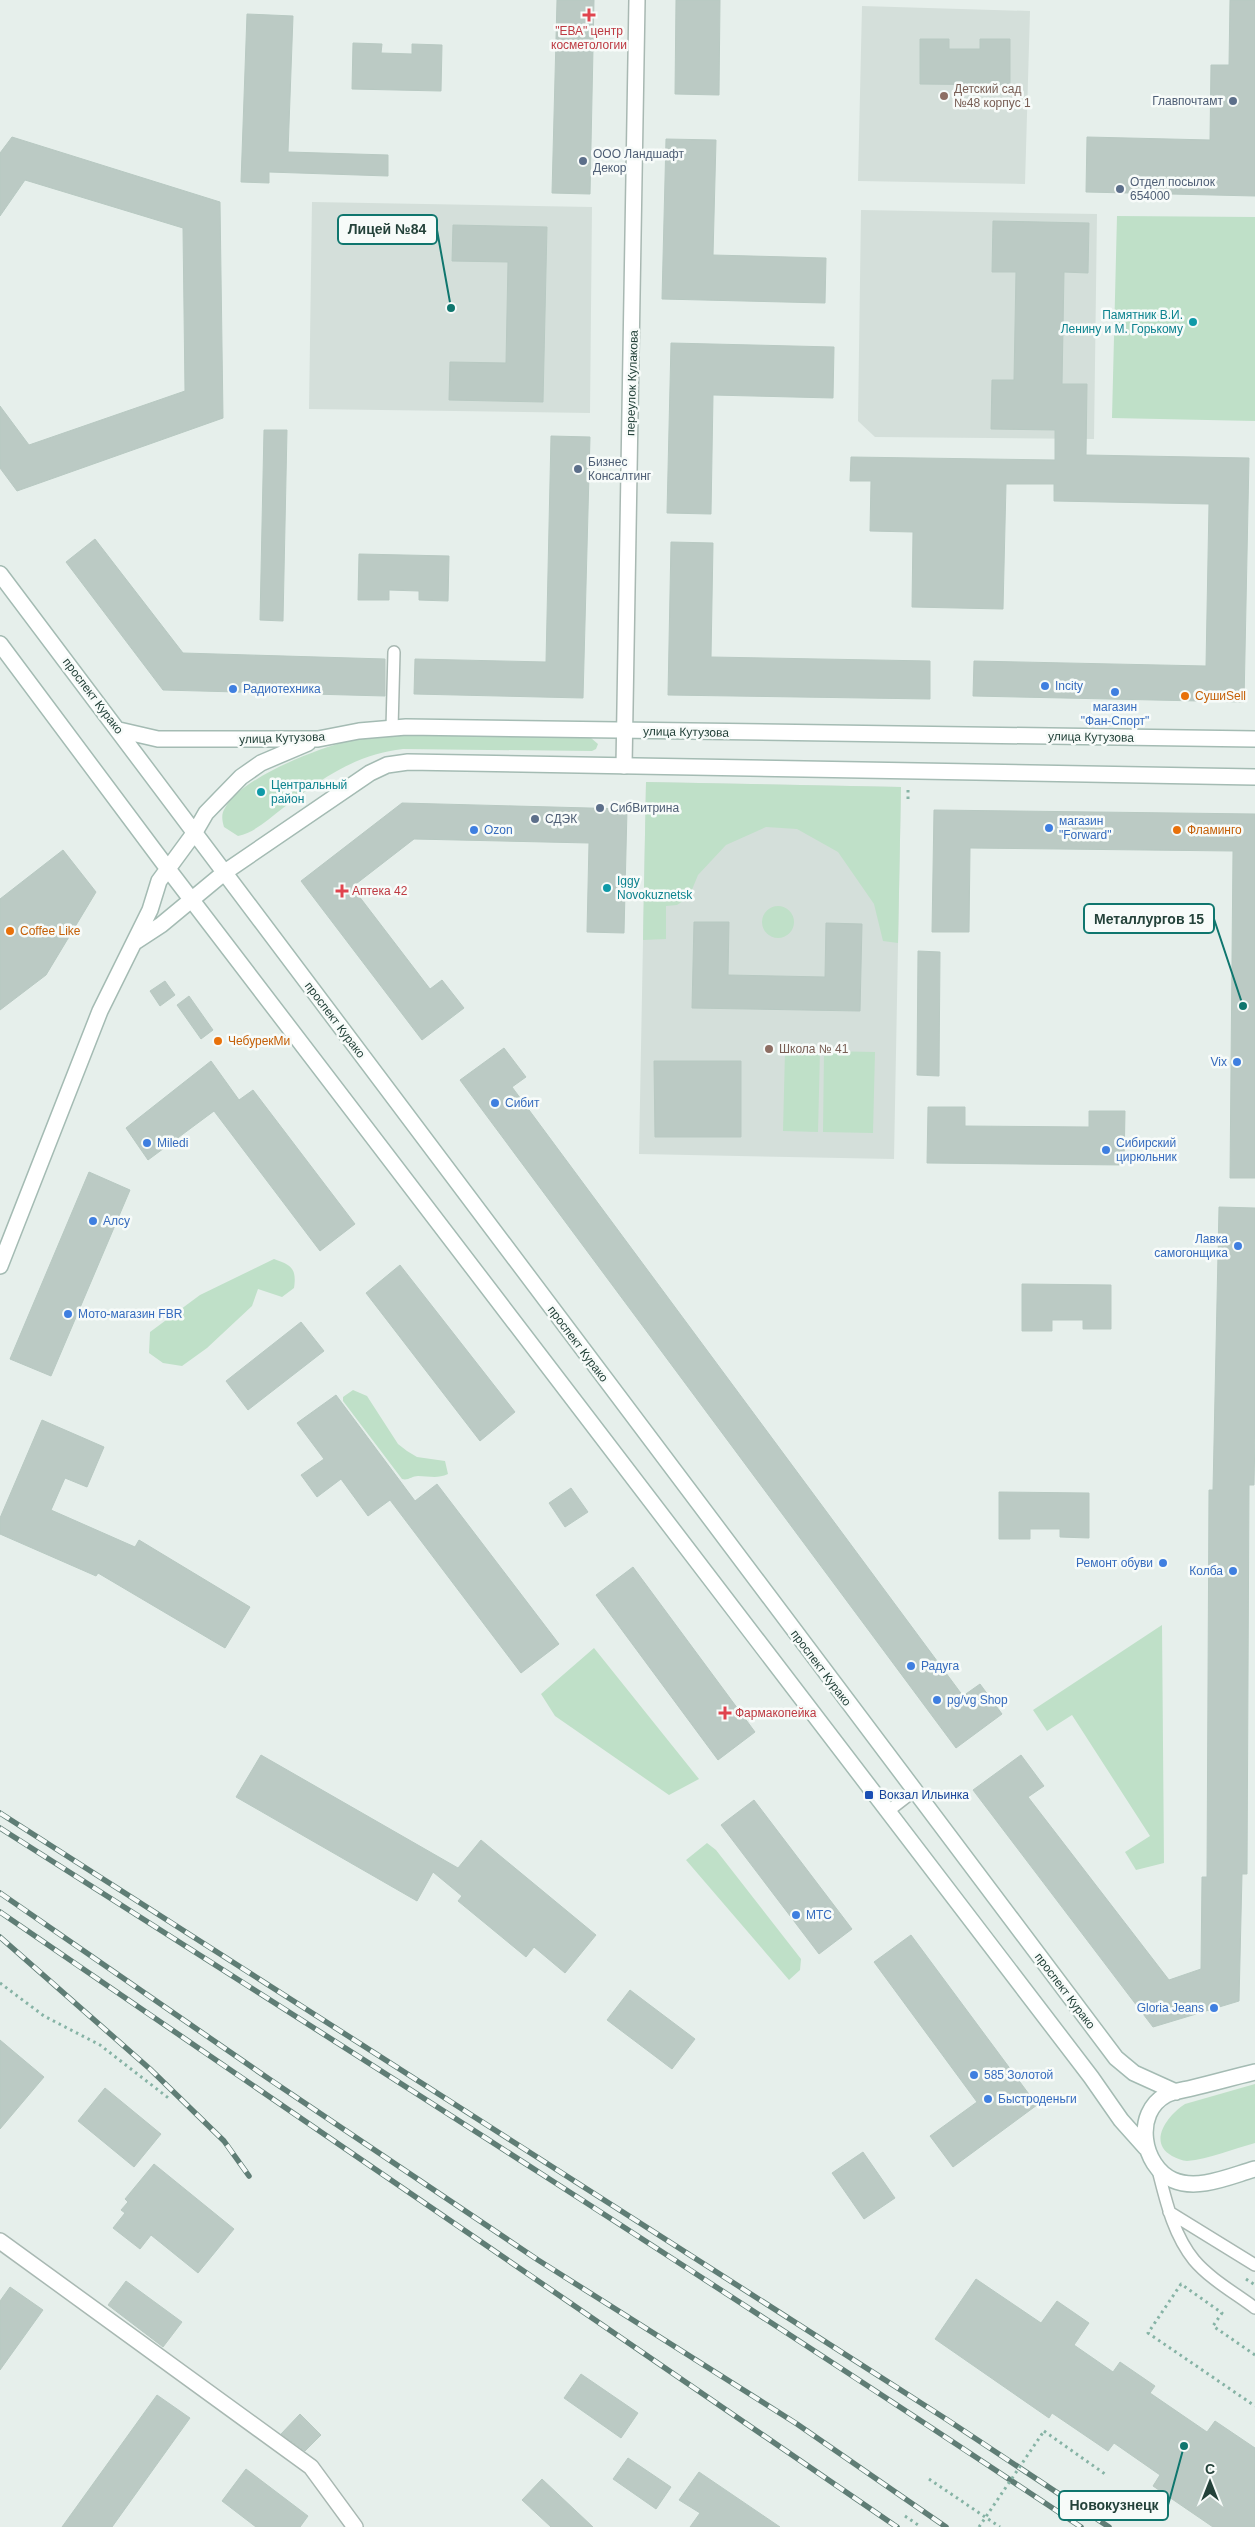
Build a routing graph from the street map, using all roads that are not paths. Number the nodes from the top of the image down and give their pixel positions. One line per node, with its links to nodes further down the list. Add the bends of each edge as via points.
1 (637, 0): 7 (main road, переулок Кулакова, via 634,315)
2 (0, 574): 6 (main road, проспект Курако)
3 (0, 644): 13 (main road)
4 (394, 652): 5 (lane)
5 (392, 728): 7 (main road, улица Кутузова); 8 (main road, улица Кутузова)
6 (118, 730): 8 (main road, улица Кутузова, via 158,740); 12 (main road, проспект Курако)
7 (624, 731): 9 (main road, улица Кутузова); 10 (main road, переулок Кулакова)
8 (318, 739): 12 (main road, via 283,752 240,777 206,813)
9 (1255, 739)
10 (624, 766): 11 (main road); 14 (main road, via 408,762 387,765 370,773)
11 (1255, 777)
12 (195, 832): 13 (main road); 14 (main road, проспект Курако)
13 (168, 869): 15 (main road); 16 (main road, via 159,881)
14 (225, 872): 15 (main road); 18 (main road, проспект Курако)
15 (191, 898): 16 (main road, via 162,925); 19 (main road)
16 (135, 942): 17 (main road, via 100,1011)
17 (0, 1266)
18 (914, 1791): 19 (lane); 21 (main road, проспект Курако, via 1116,2058 1134,2073)
19 (887, 1812): 22 (main road)
20 (1255, 2072): 21 (main road)
21 (1176, 2092): 22 (main road, via 1166,2095 1154,2107 1146,2125)
22 (1146, 2148): 24 (main road)
23 (1255, 2169): 24 (main road, via 1194,2185 1174,2180)
24 (1158, 2170): 25 (lane)
25 (1169, 2212): 27 (lane); 28 (lane, via 1194,2260)
26 (0, 2241): 29 (main road, via 311,2468)
27 (1255, 2265)
28 (1255, 2308)
29 (354, 2527)

